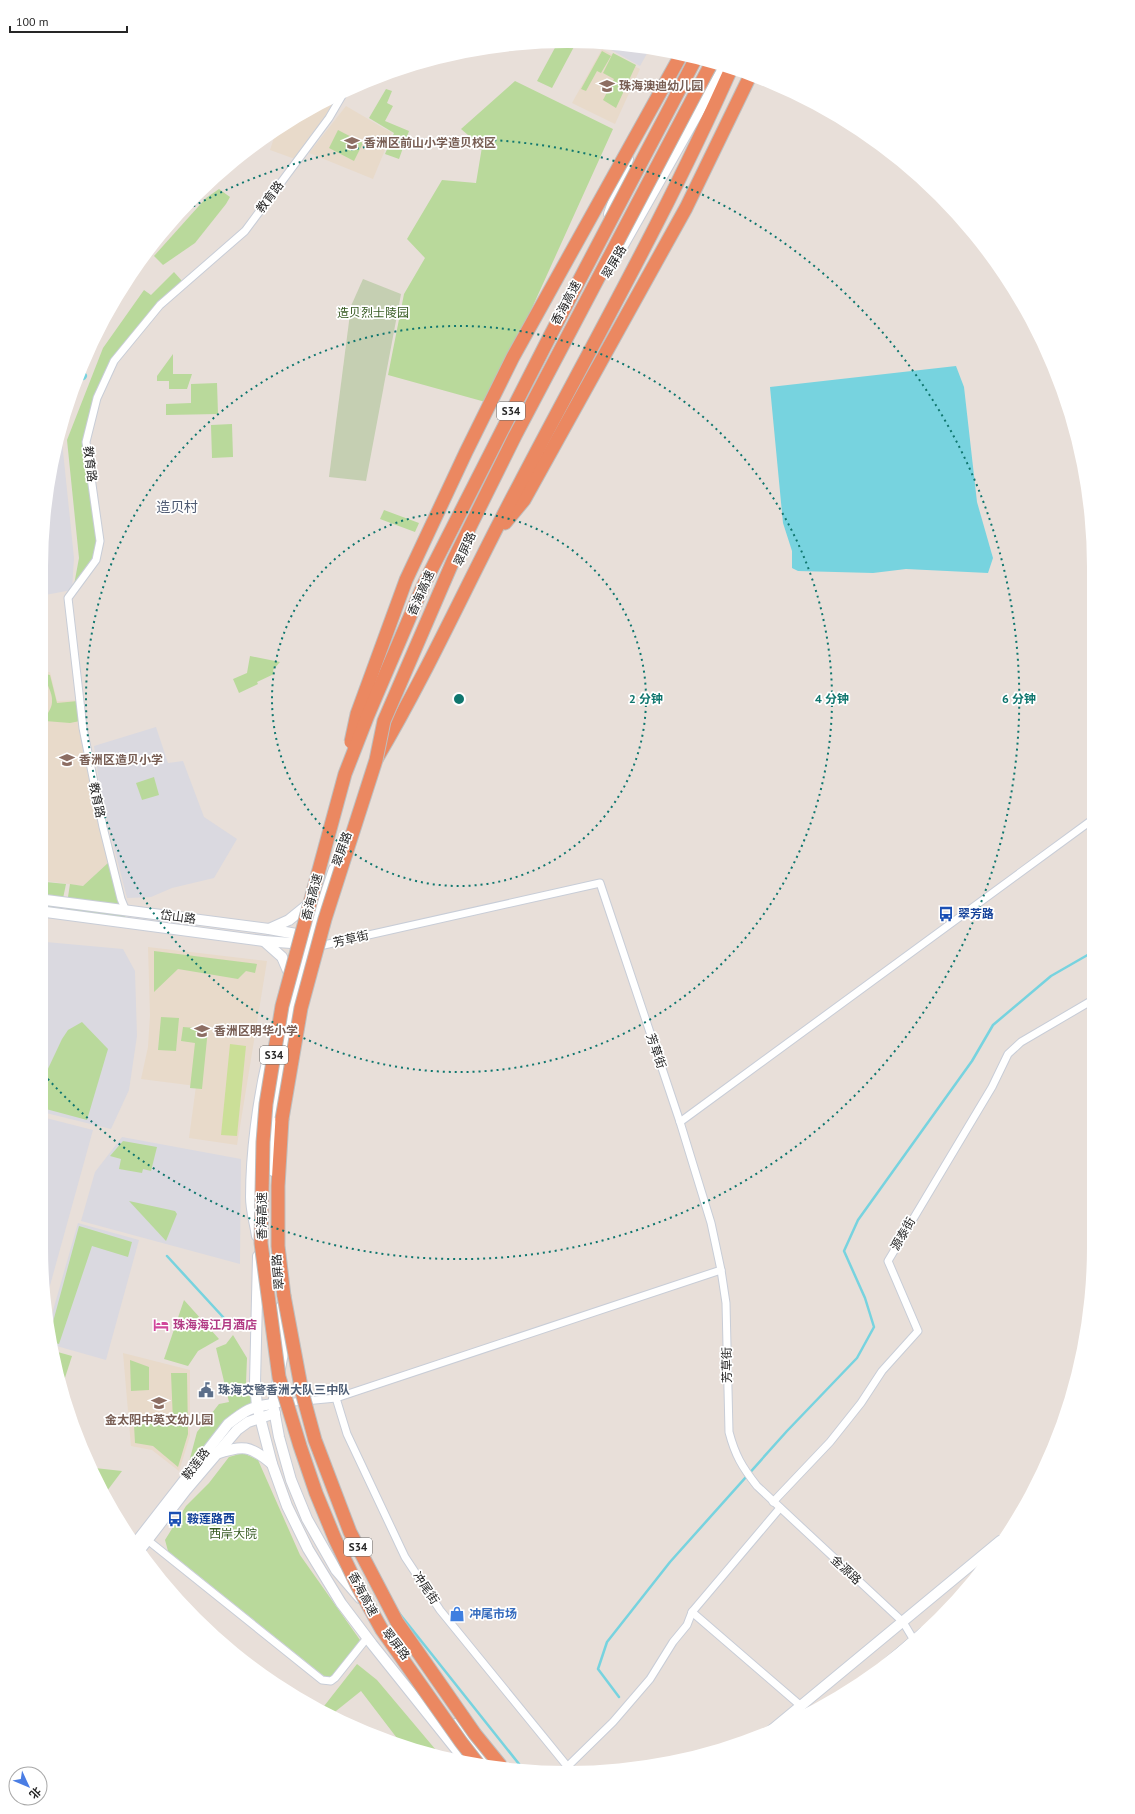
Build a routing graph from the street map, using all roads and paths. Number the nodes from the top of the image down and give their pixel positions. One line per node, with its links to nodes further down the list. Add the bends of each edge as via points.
1 (672, 59): 10 (highway)
2 (678, 60): 14 (highway, bridge, via 513,357 406,580 357,714)
3 (688, 63): 11 (main road, 翠屏路)
4 (693, 64): 14 (highway, 香海高速 / S34, bridge, via 423,586)
5 (709, 68): 13 (highway, 香海高速 / S34, bridge, via 515,436 453,561 384,721)
6 (721, 72): 22 (main road, 翠屏路, via 546,382 468,541 367,776)
7 (728, 74): 12 (highway, via 708,121 626,284)
8 (748, 81): 12 (highway, via 686,208 524,500)
9 (338, 102): 18 (street, 教育路, via 245,231 160,305 114,361 97,398 86,442 100,541 96,560 68,598 83,728 92,780 117,885)
10 (644, 114): 11 (main road)
11 (607, 220): 17 (main road, 翠屏路, via 508,412 450,532 382,688 346,781)
12 (486, 546): 13 (highway, via 403,714)
13 (376, 760): 51 (highway, 香海高速 / S34, bridge, via 325,919 301,1008 291,1064 282,1119 278,1186 278,1246 284,1296 302,1392 315,1440 350,1532 397,1622 475,1734)
14 (345, 774): 49 (highway, 香海高速 / S34, bridge, via 282,1006 266,1104 261,1243 274,1345 279,1377 316,1493 357,1585 382,1630)
15 (1087, 824): 26 (street)
16 (48, 900): 18 (main road, 岱山路)
17 (305, 907): 20 (main road, via 289,920); 21 (main road, 翠屏路)
18 (126, 911): 20 (main road, 岱山路)
19 (48, 912): 23 (main road, 岱山路)
20 (269, 929): 21 (main road, 岱山路)
21 (295, 939): 22 (main road, 岱山路); 23 (main road, 岱山路); 24 (main road, 翠屏路)
22 (310, 940): 26 (street, 芳草街, via 324,945 600,883); 30 (main road, 翠屏路, via 280,1078 272,1143 284,1348)
23 (264, 941): 24 (main road, via 282,957)
24 (288, 971): 29 (main road, 翠屏路, via 262,1082 253,1158 251,1198 259,1247 255,1383)
25 (1087, 1003): 34 (street, 源泰街, via 1020,1042 1008,1054 992,1087 888,1261 918,1331 882,1371 830,1442)
26 (680, 1122): 27 (street, 芳草街, via 711,1222)
27 (722, 1270): 28 (street); 34 (street, 芳草街, via 726,1303 729,1432 734,1452 744,1471)
28 (336, 1398): 30 (street); 52 (street, 冲尾街, via 347,1434 405,1557 440,1610)
29 (257, 1406): 30 (main road, 鞍莲路); 31 (main road, 翠屏路); 38 (main road, 鞍莲路, via 246,1410 228,1424)
30 (274, 1408): 31 (main road, 鞍莲路); 36 (main road, 翠屏路, via 278,1437 291,1480)
31 (260, 1418): 32 (main road, 鞍莲路, via 248,1422 237,1430); 33 (main road, 翠屏路)
32 (215, 1455): 33 (main road, via 233,1448 251,1449); 38 (main road, 鞍莲路)
33 (272, 1464): 37 (main road, 翠屏路)
34 (773, 1502): 35 (street, 金源路)
35 (780, 1508): 42 (street); 43 (street, 金源路)
36 (307, 1519): 37 (main road); 50 (main road, 翠屏路, via 336,1570 392,1638)
37 (295, 1526): 45 (main road, 翠屏路, via 341,1603)
38 (145, 1537): 39 (main road, 鞍莲路); 40 (main road, 鞍莲路); 45 (street, via 322,1680 331,1681 335,1678)
39 (140, 1541)
40 (142, 1544)
41 (988, 1551): 43 (main road)
42 (692, 1612): 46 (street); 53 (street, via 687,1625 650,1679)
43 (903, 1622): 44 (street, 金源路); 46 (main road)
44 (911, 1636)
45 (368, 1638): 48 (main road, 翠屏路)
46 (801, 1706): 47 (main road)
47 (790, 1715)
48 (460, 1755)
49 (473, 1757)
50 (484, 1759)
51 (497, 1762)
52 (567, 1766)
53 (574, 1766)

